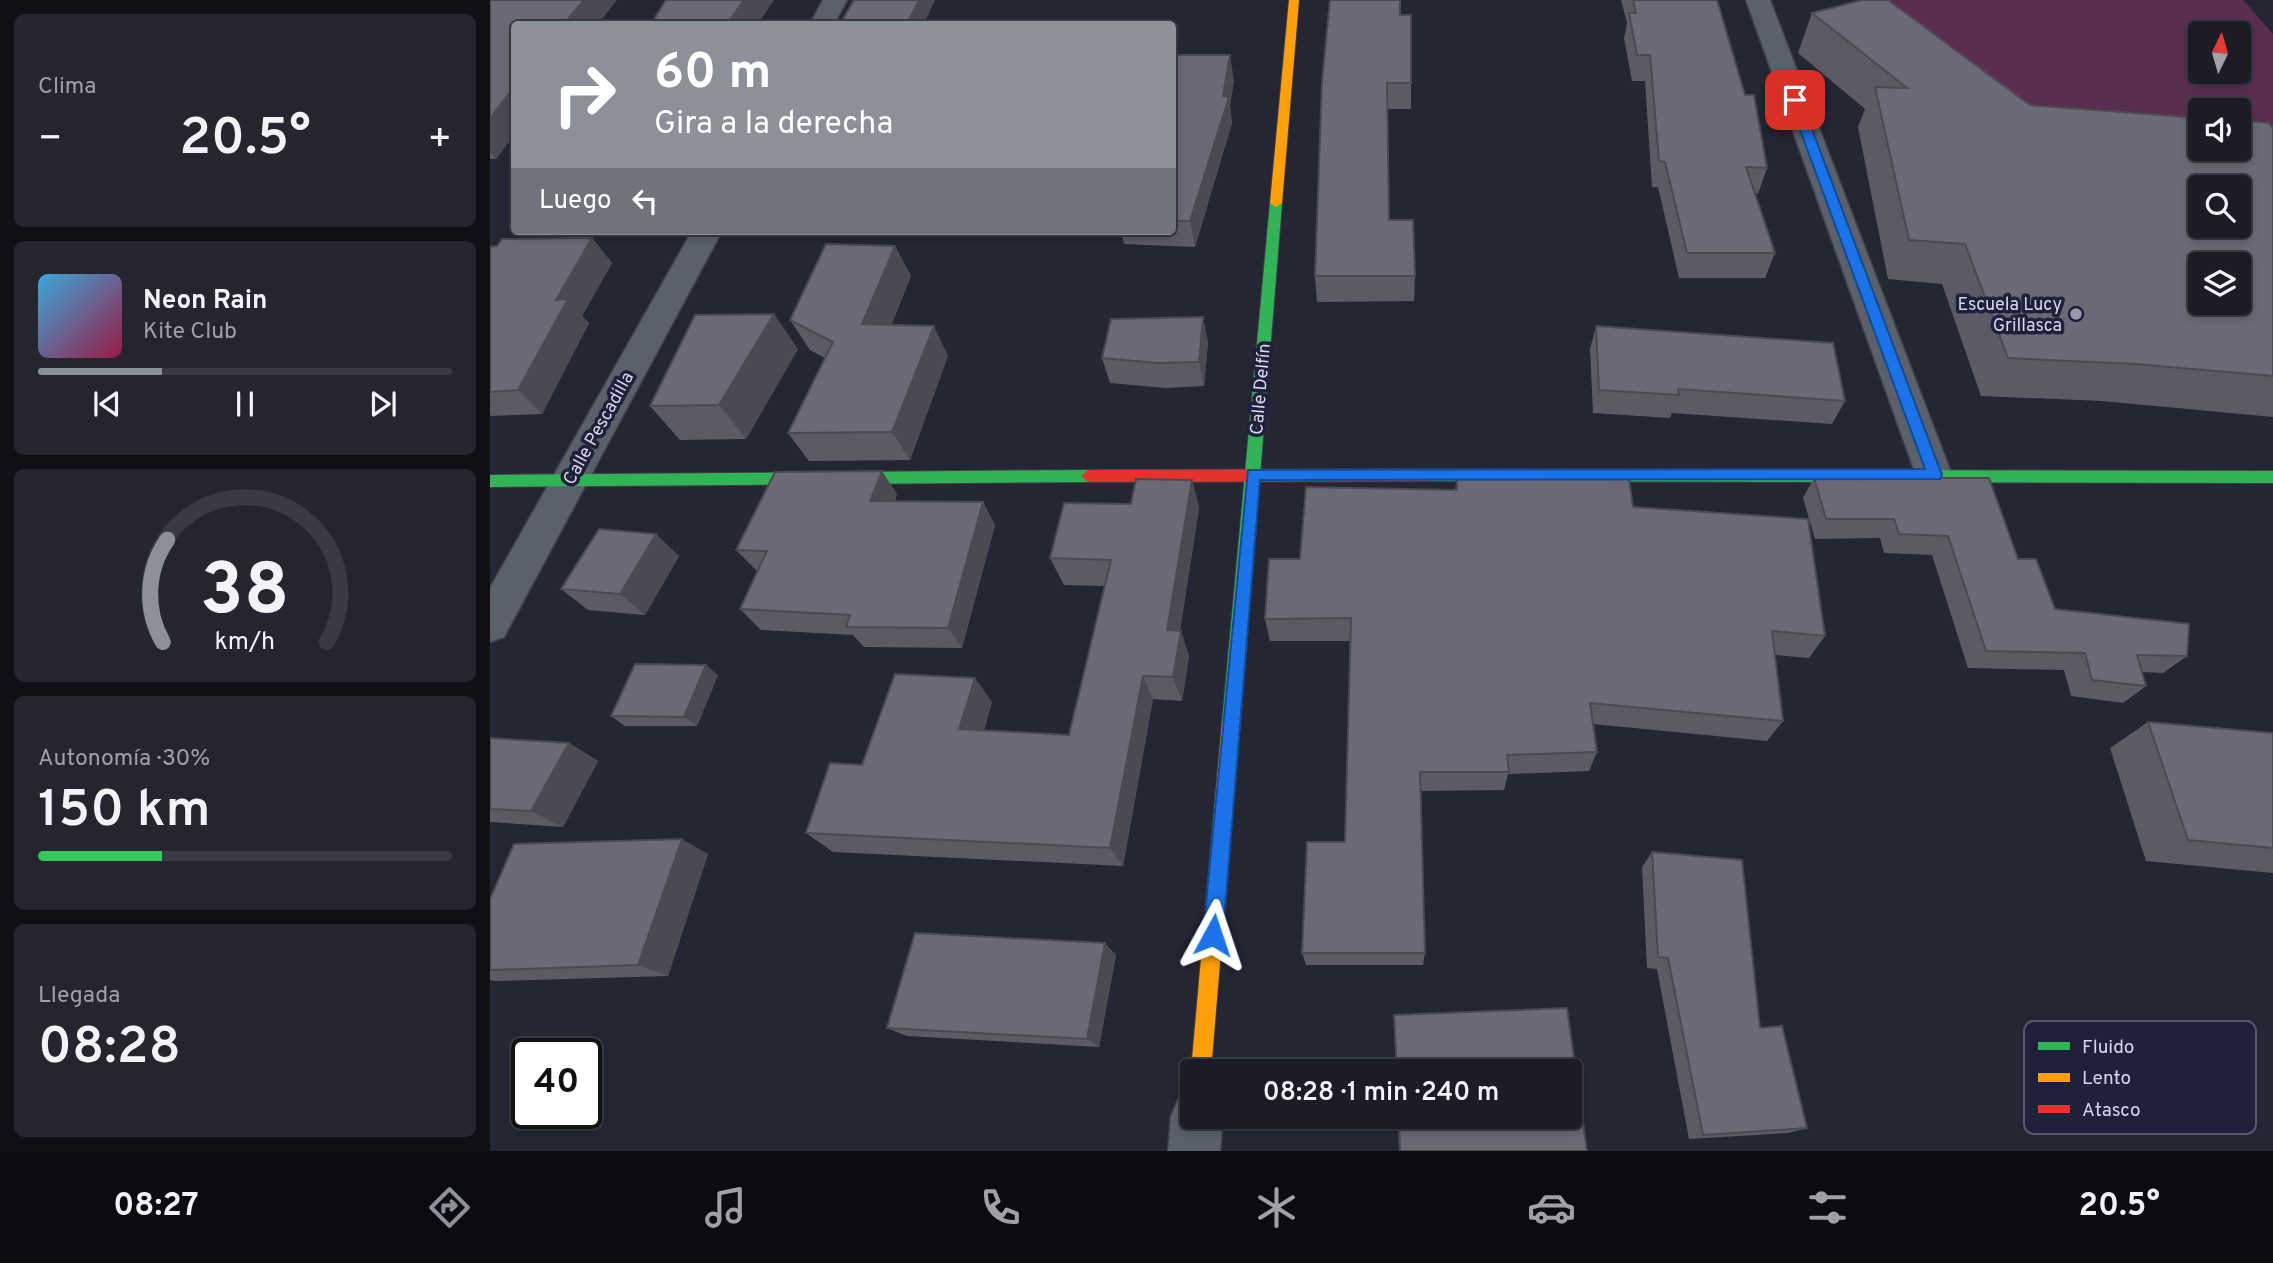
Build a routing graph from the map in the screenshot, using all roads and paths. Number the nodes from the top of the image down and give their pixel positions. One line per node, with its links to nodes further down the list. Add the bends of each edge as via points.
1 (835, 0): 4 (street)
2 (1294, 0): 6 (street, Calle Delfín)
3 (1758, 0): 7 (street)
4 (824, 21)
5 (705, 235): 10 (street, Calle Pescadilla)
6 (1253, 474): 7 (street); 10 (street); 12 (street, Calle Delfín)
7 (1934, 475): 8 (street)
8 (2273, 477)
9 (490, 481): 10 (street)
10 (569, 481): 11 (street, Calle Pescadilla)
11 (490, 625)
12 (1202, 1059)
13 (1197, 1129): 14 (street)
14 (1195, 1151)

